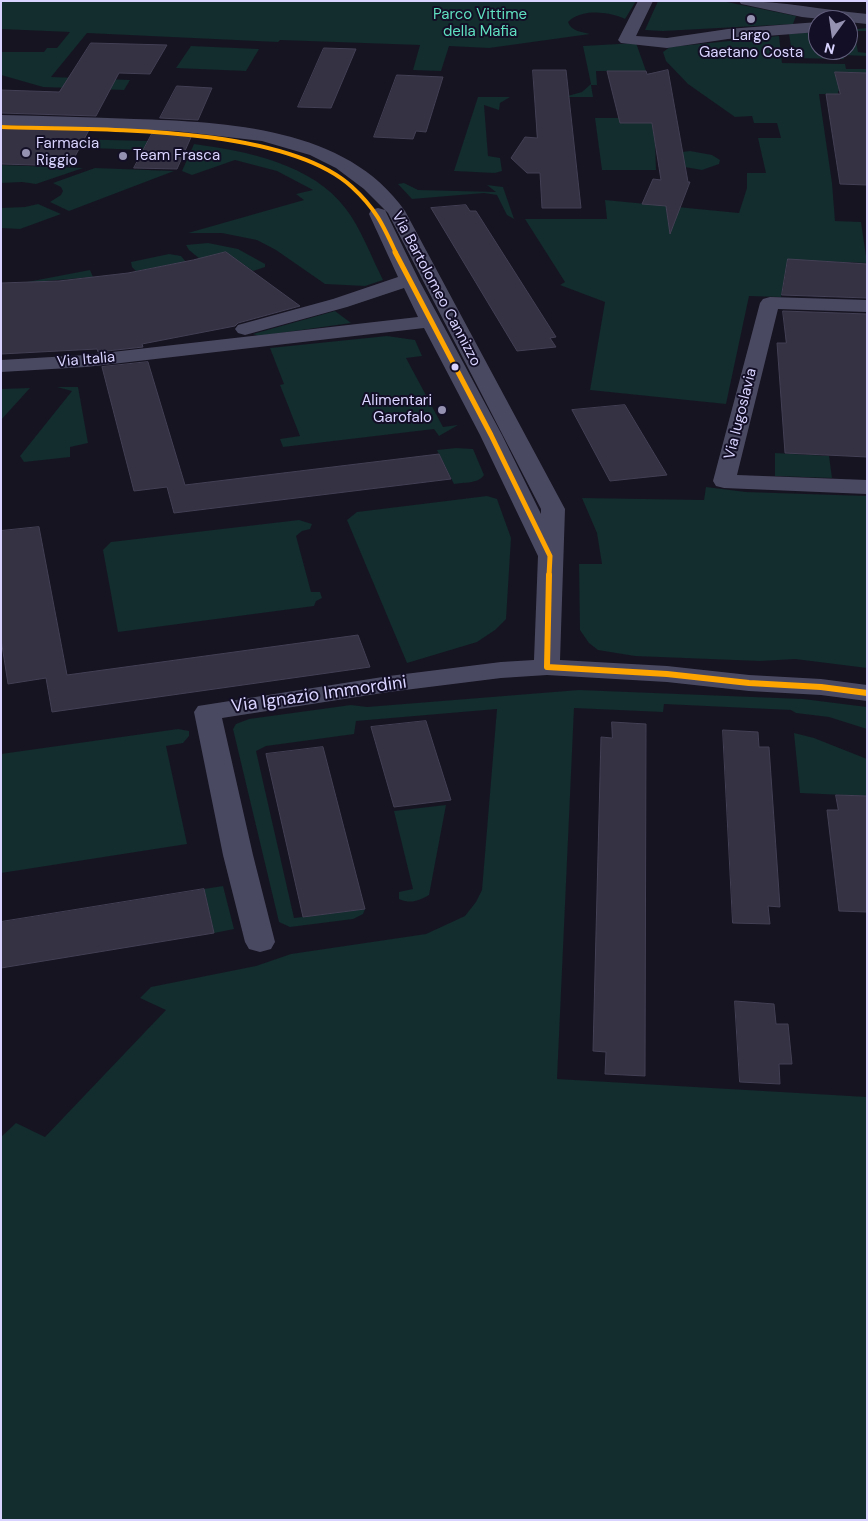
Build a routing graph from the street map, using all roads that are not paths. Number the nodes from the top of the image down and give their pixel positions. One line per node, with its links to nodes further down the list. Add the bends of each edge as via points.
1 (646, 1): 4 (street, via 628,38)
2 (746, 1): 3 (street, via 794,11)
3 (866, 18)
4 (808, 28)
5 (1, 120): 15 (street, Via Bartolomeo Cannizzo, via 234,131 283,141 318,153 366,179 396,211 553,509)
6 (1, 127): 7 (street, Via Bartolomeo Cannizzo, via 183,134 248,143 304,160 352,186 377,213)
7 (409, 280): 8 (street); 10 (street, Via Bartolomeo Cannizzo)
8 (340, 303): 11 (street); 12 (street)
9 (867, 306): 14 (street, Via Iugoslavia, via 770,303 724,481)
10 (432, 321): 11 (street); 15 (street, Via Bartolomeo Cannizzo)
11 (380, 327): 12 (street)
12 (171, 351): 13 (street, Via Italia)
13 (1, 366)
14 (867, 487)
15 (550, 556): 16 (street, Via Bartolomeo Cannizzo)
16 (547, 667): 17 (street, Via Ignazio Immordini); 20 (street, Via Ignazio Immordini, via 389,684 207,712)
17 (667, 674): 18 (street, via 734,670 807,672); 19 (street)
18 (867, 679)
19 (867, 693)
20 (260, 942)

